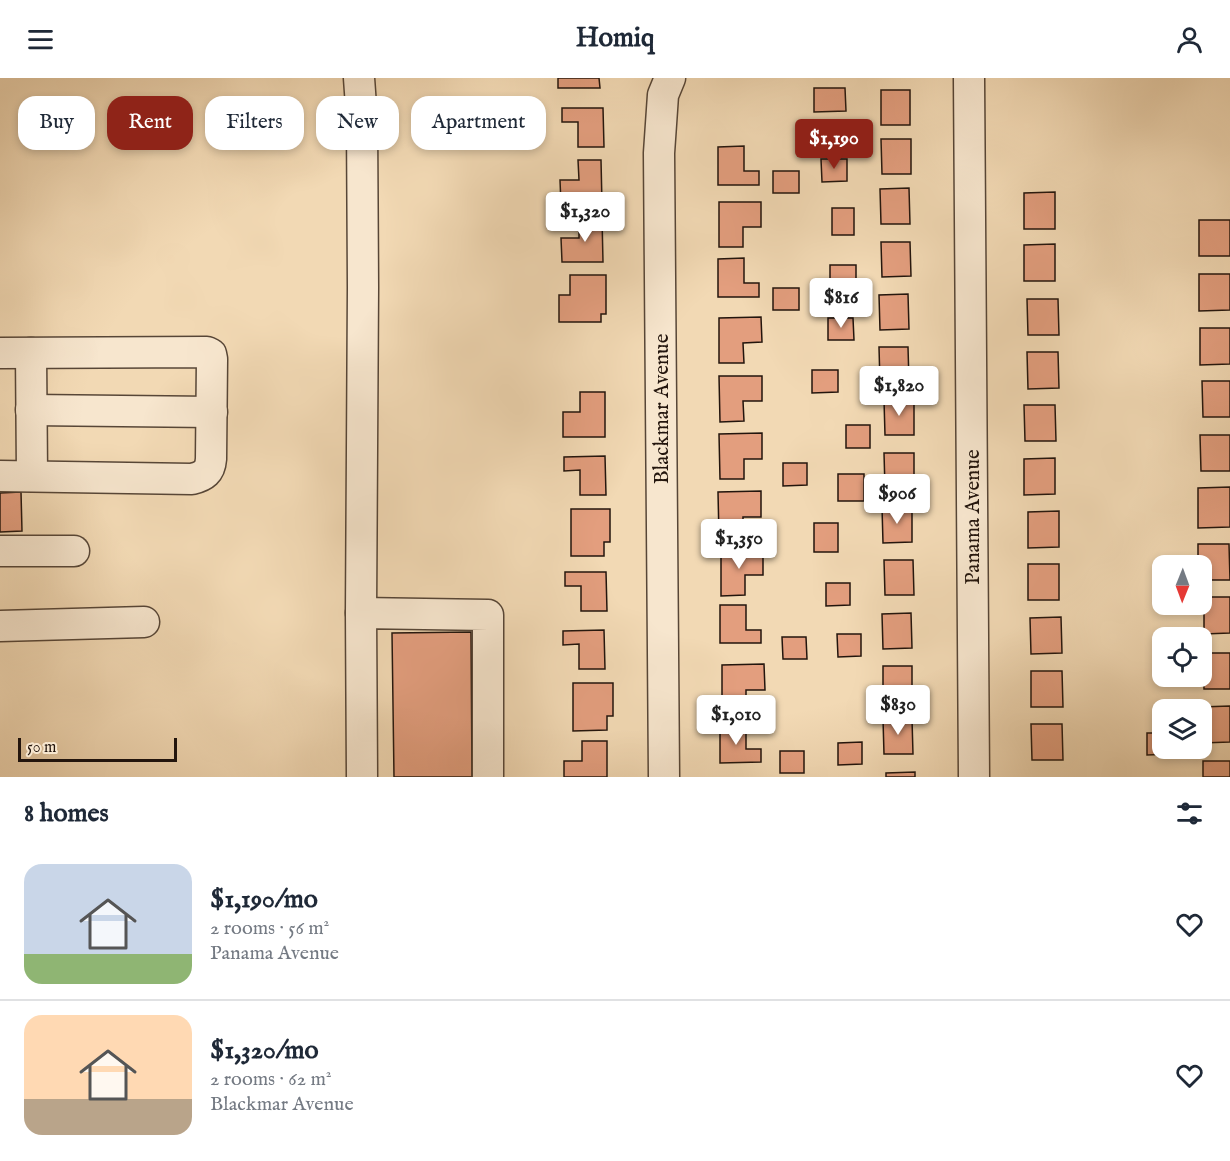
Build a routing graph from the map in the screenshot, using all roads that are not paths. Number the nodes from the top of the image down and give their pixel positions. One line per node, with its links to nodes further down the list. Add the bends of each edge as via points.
1 (359, 78): 12 (street, via 363,287)
2 (670, 78): 17 (street, Blackmar Avenue, via 663,95 659,153)
3 (969, 78): 18 (street, Panama Avenue)
4 (0, 353): 5 (street)
5 (31, 353): 6 (street); 7 (street, via 207,352 212,357)
6 (32, 410): 7 (street); 8 (street)
7 (212, 412): 8 (street, via 211,464 198,477)
8 (32, 475): 9 (street)
9 (0, 476)
10 (0, 551): 11 (street)
11 (74, 551)
12 (361, 613): 15 (street); 16 (street, via 488,615)
13 (144, 622): 14 (street)
14 (0, 626)
15 (362, 777)
16 (488, 777)
17 (664, 777)
18 (974, 777)

